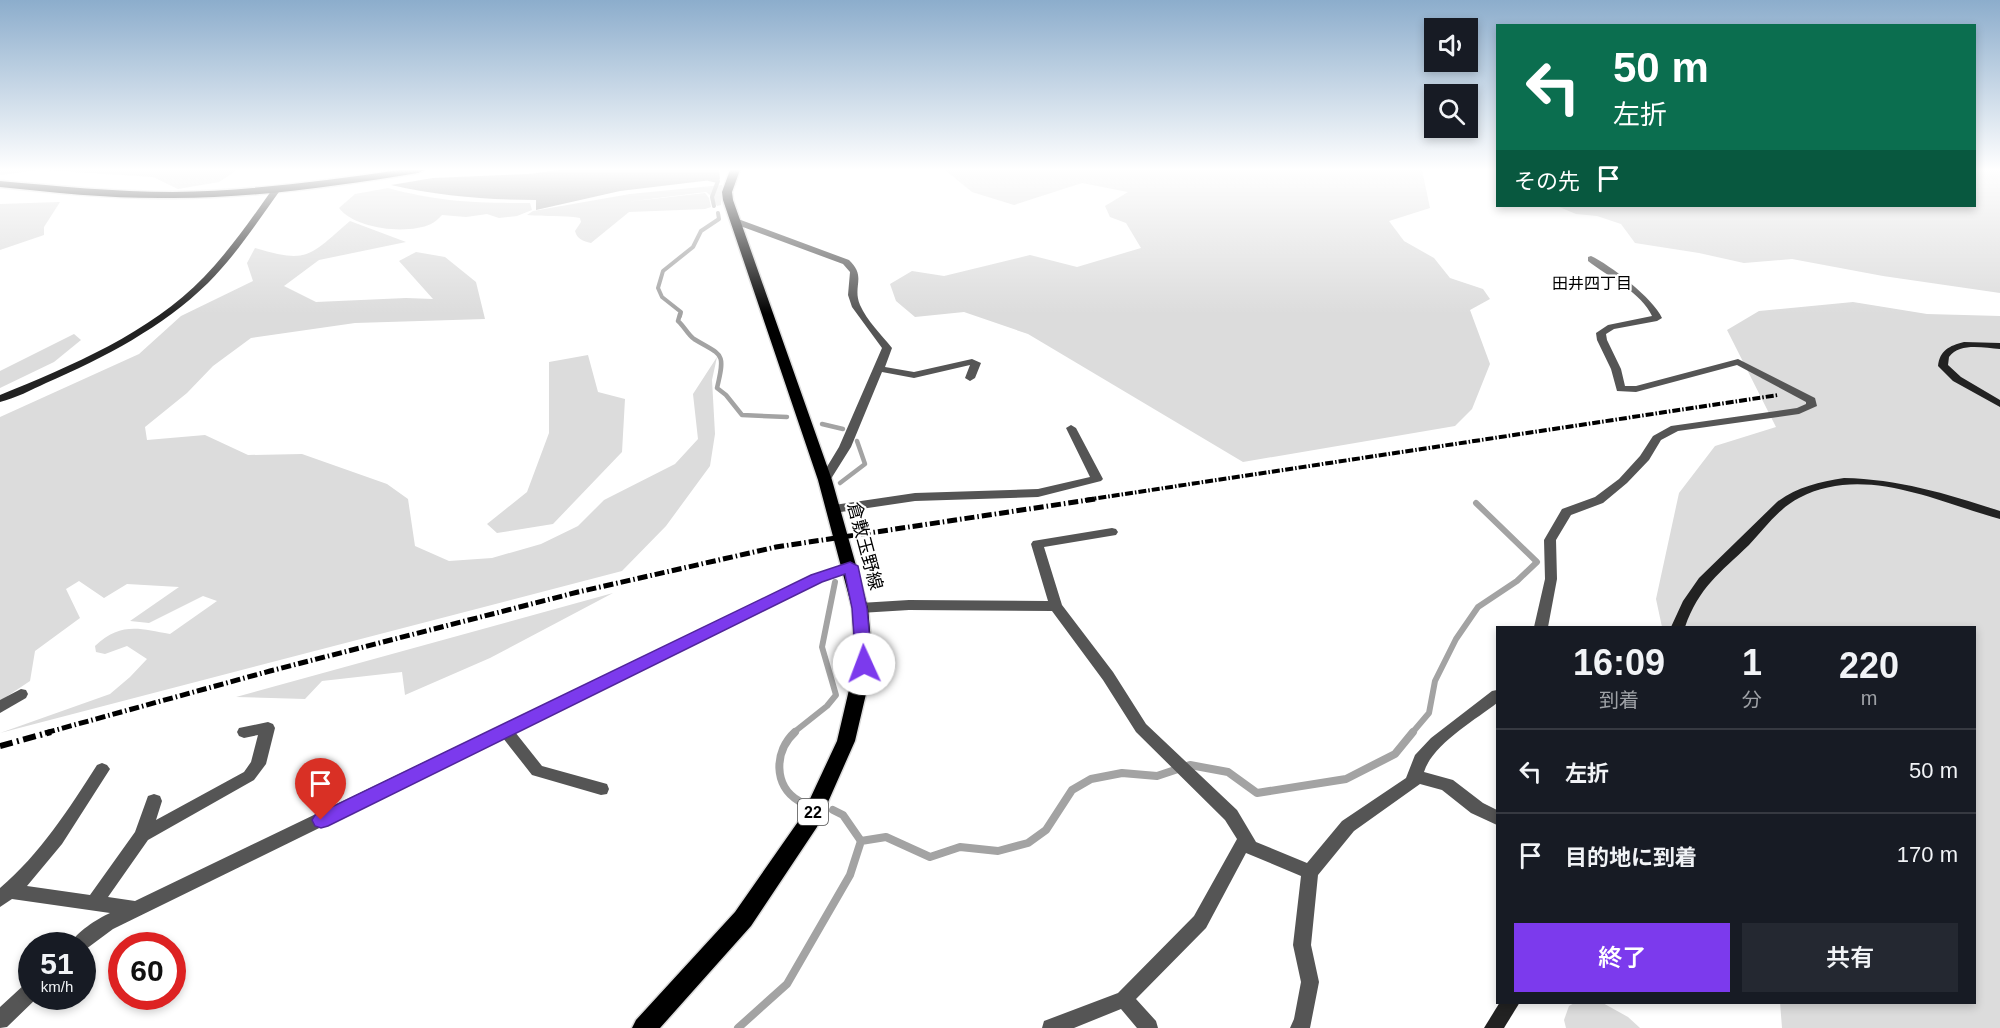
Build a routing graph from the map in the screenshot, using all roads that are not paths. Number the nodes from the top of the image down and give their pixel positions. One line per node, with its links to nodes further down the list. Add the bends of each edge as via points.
1 (254, 218): 8 (street, via 188,296 121,341)
2 (734, 218): 3 (main road, 倉敷玉野線 / 22)
3 (735, 221): 6 (street, via 846,262 854,269 855,304 887,348); 11 (main road, 倉敷玉野線 / 22)
4 (1591, 259): 18 (street, via 1635,291 1656,312 1657,318 1611,327 1601,333 1620,389 1636,389 1738,362 1811,400 1812,406 1789,413 1675,428 1657,438 1646,458 1623,481 1599,500 1566,512 1550,540 1551,579)
5 (2000, 346): 9 (street, via 1957,347 1949,349 1942,360 1957,379)
6 (880, 369): 7 (street, via 914,375 976,363); 11 (street, via 837,464)
7 (970, 378)
8 (0, 399)
9 (2000, 404)
10 (1071, 428): 12 (street, via 1097,479 1038,493 915,497)
11 (825, 480): 12 (main road, 倉敷玉野線 / 22)
12 (834, 509): 15 (main road, 倉敷玉野線 / 22)
13 (2000, 515): 19 (street, via 1911,488 1853,482 1813,487 1792,497 1702,581 1688,599)
14 (1112, 532): 16 (street, via 1037,544)
15 (850, 566): 17 (main road, 倉敷玉野線 / 22); 23 (street)
16 (1056, 606): 17 (street); 31 (street, via 1141,728 1231,815)
17 (860, 608): 41 (main road, 倉敷玉野線 / 22, via 864,664 859,691 846,741 810,820 743,919)
18 (1541, 626)
19 (1678, 626)
20 (21, 694): 22 (street)
21 (1496, 698): 26 (street, via 1436,742 1420,759)
22 (0, 707)
23 (506, 731): 27 (street, via 537,771); 35 (street)
24 (244, 732): 30 (street, via 268,728 258,764 249,776)
25 (102, 769): 33 (street, via 51,845)
26 (1415, 776): 29 (street, via 1447,785); 32 (street, via 1413,782 1348,826)
27 (601, 789)
28 (154, 801): 30 (street)
29 (1496, 818)
30 (142, 835): 34 (street)
31 (1244, 841): 32 (street); 37 (street, via 1200,922)
32 (1310, 872): 44 (street, via 1302,945 1310,982)
33 (5, 895): 34 (street)
34 (95, 902): 35 (street)
35 (137, 909): 36 (street)
36 (96, 932)
37 (1124, 999): 42 (street); 43 (street)
38 (18, 1003): 40 (street)
39 (1510, 1004): 45 (street)
40 (0, 1020)
41 (644, 1028)
42 (1051, 1028)
43 (1149, 1028)
44 (1299, 1028)
45 (1494, 1028)

